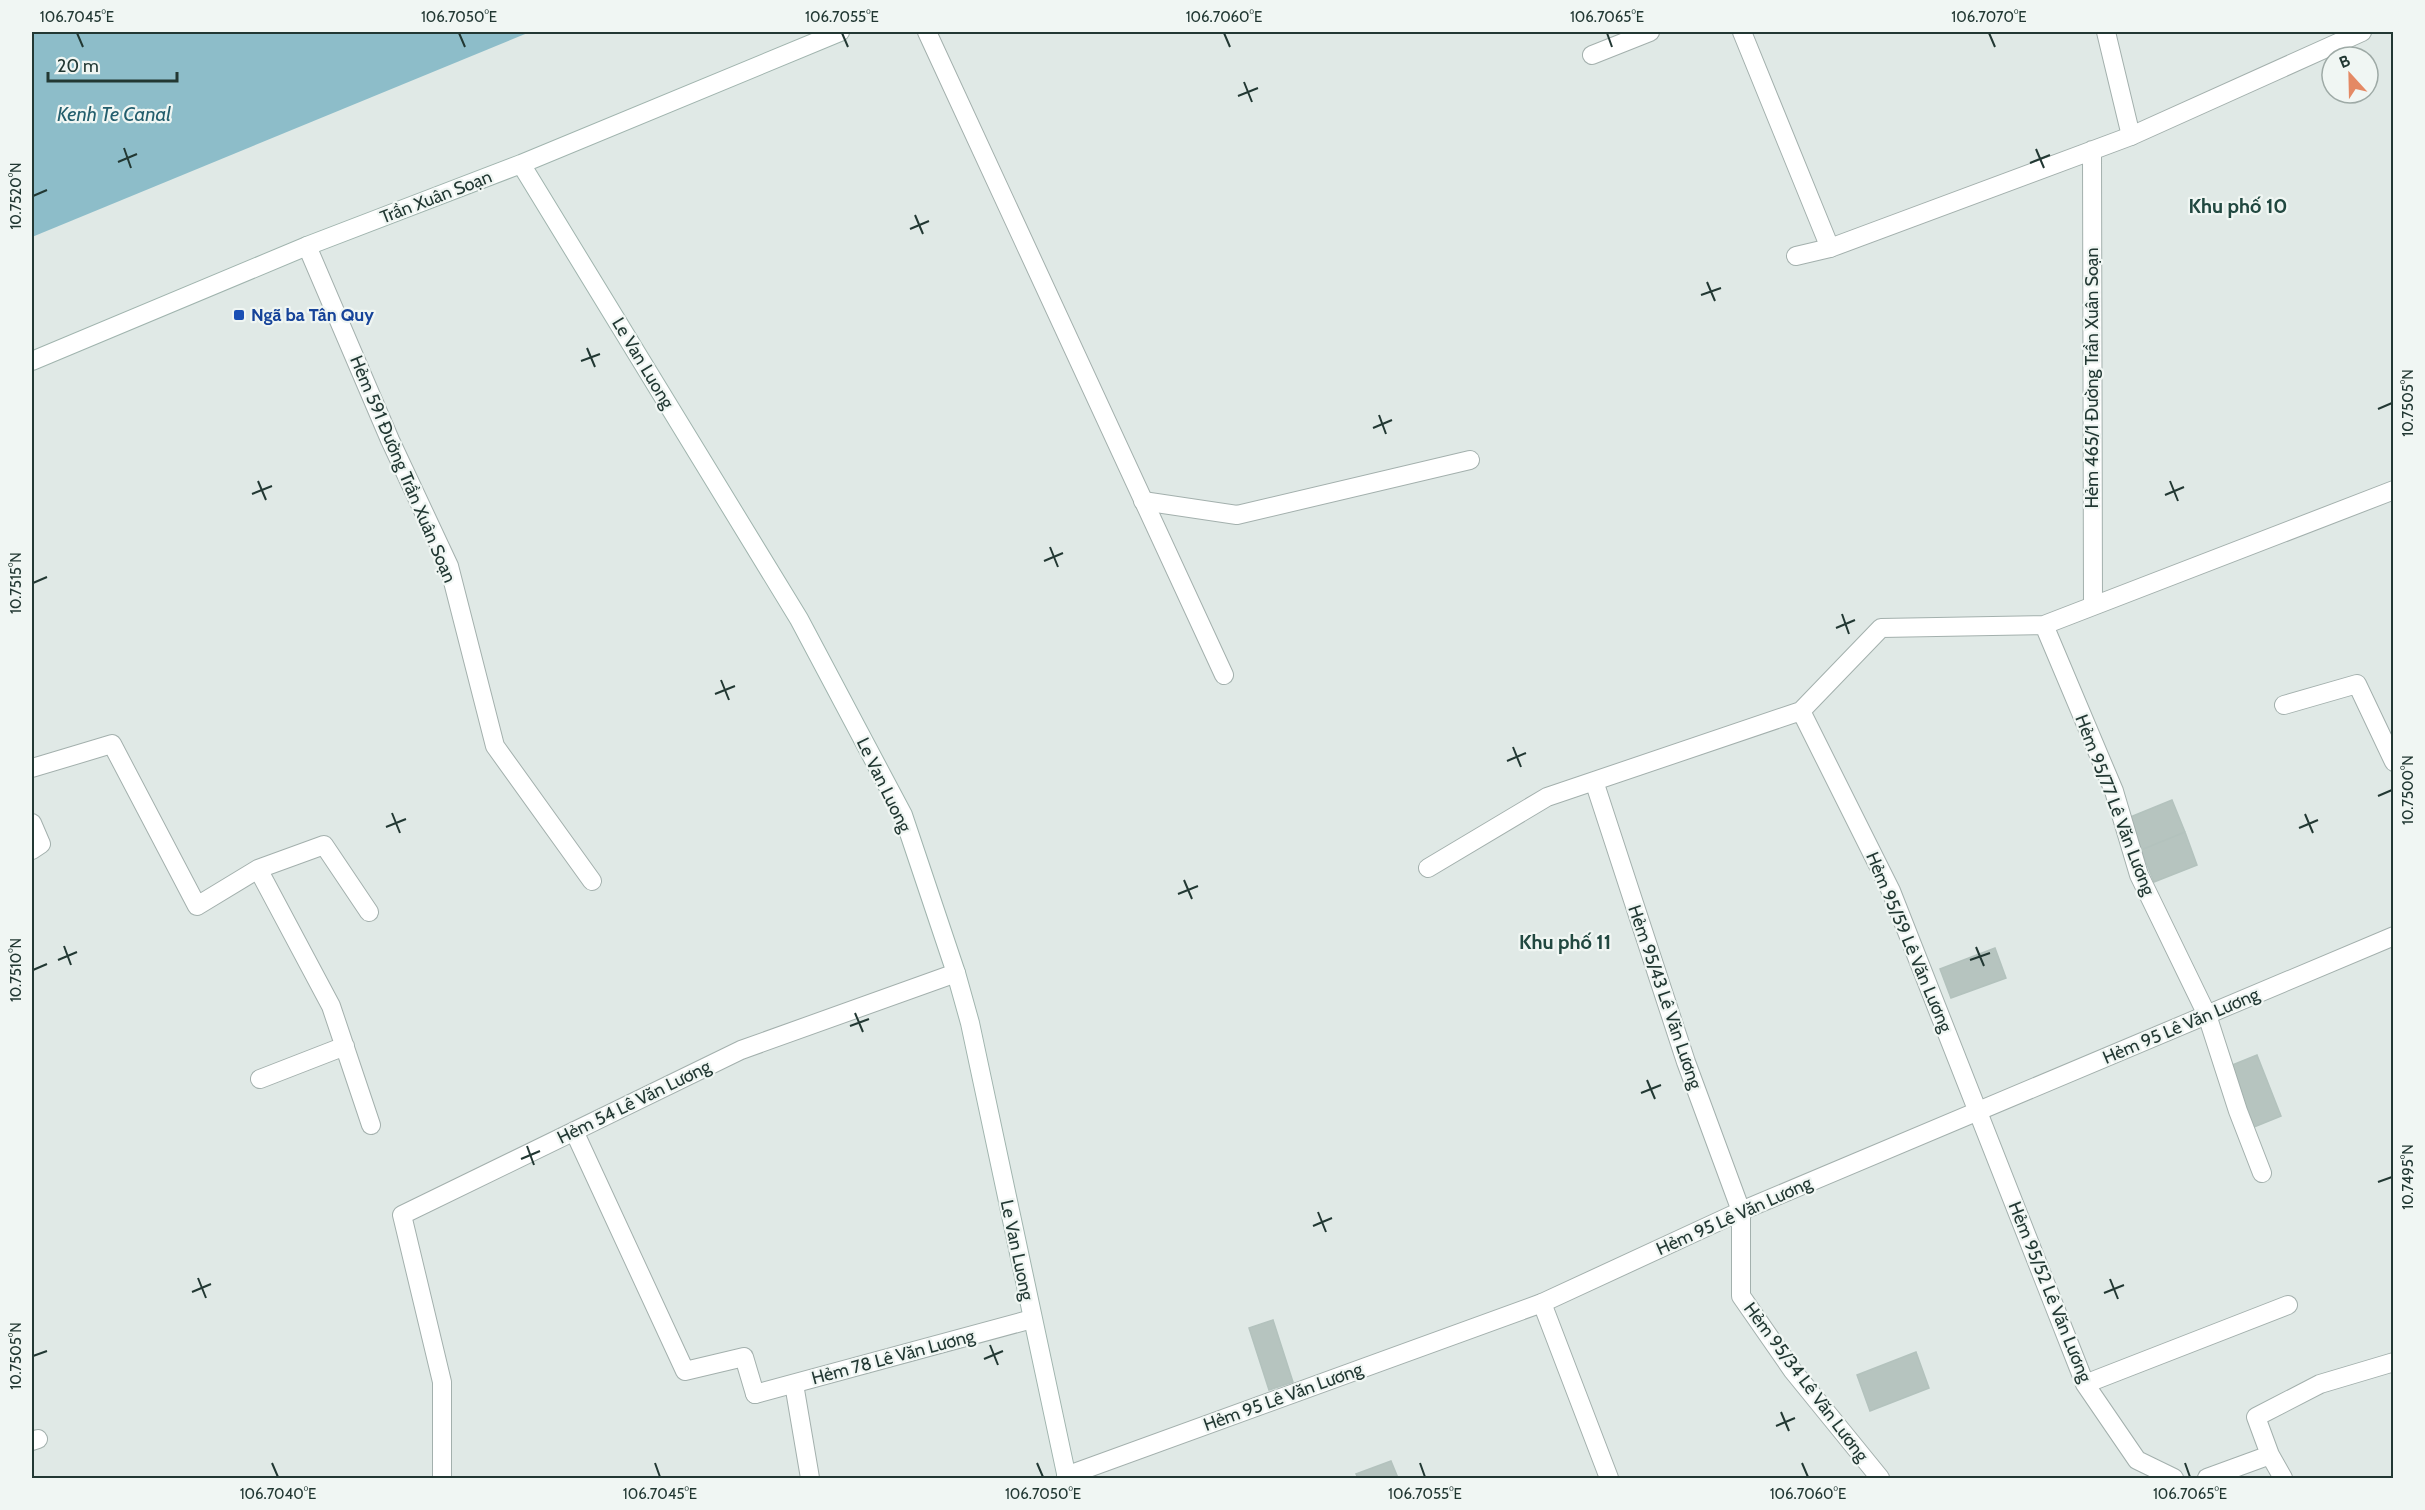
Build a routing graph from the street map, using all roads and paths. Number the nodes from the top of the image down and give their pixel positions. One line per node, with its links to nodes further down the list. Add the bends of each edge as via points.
1 (840, 32): 10 (street, Trần Xuân Soạn)
2 (927, 32): 17 (street)
3 (1650, 32): 7 (street)
4 (1742, 32): 12 (street)
5 (2106, 32): 8 (street)
6 (2362, 32): 8 (street)
7 (1592, 55)
8 (2131, 136): 9 (street)
9 (2092, 150): 12 (street); 18 (street, Hẻm 465/1 Đường Trần Xuân Soạn)
10 (521, 164): 11 (street, Trần Xuân Soạn); 33 (street, Le Van Luong, via 804,630 903,815)
11 (307, 246): 14 (street, Trần Xuân Soạn); 30 (street, Hẻm 591 Đường Trần Xuân Soạn, via 449,567 495,746)
12 (1830, 248): 13 (street)
13 (1796, 256)
14 (32, 361)
15 (1470, 460): 17 (street, via 1237,515)
16 (2394, 490): 18 (street)
17 (1143, 501): 20 (street)
18 (2093, 605): 19 (street)
19 (2044, 625): 22 (street, via 1881,628); 34 (street, Hẻm 95/77 Lê Văn Lương, via 2114,791 2139,875)
20 (1224, 675)
21 (2284, 705): 23 (street, via 2357,684)
22 (1801, 711): 25 (street); 37 (street, Hẻm 95/59 Lê Văn Lương, via 1891,891)
23 (2394, 762)
24 (32, 768): 29 (street, via 112,744 197,906)
25 (1594, 781): 28 (street, via 1547,797); 41 (street, Hẻm 95/43 Lê Văn Lương, via 1686,1062)
26 (32, 823): 27 (street, via 41,844)
27 (32, 850)
28 (1428, 868)
29 (258, 869): 31 (street, via 324,845); 35 (street, via 331,1006)
30 (592, 881)
31 (369, 912)
32 (2394, 936): 34 (street, Hẻm 95 Lê Văn Lương)
33 (956, 974): 39 (street, Hẻm 54 Lê Văn Lương, via 741,1050); 44 (street, Le Van Luong, via 970,1023)
34 (2207, 1015): 37 (street, Hẻm 95 Lê Văn Lương); 40 (street, Hẻm 95/77 Lê Văn Lương)
35 (345, 1046): 36 (street); 38 (street)
36 (260, 1079)
37 (1979, 1111): 41 (street, Hẻm 95 Lê Văn Lương); 47 (street, Hẻm 95/52 Lê Văn Lương)
38 (372, 1125)
39 (574, 1131): 46 (street, Hẻm 78 Lê Văn Lương, via 685,1371 744,1357 755,1394); 50 (street, Hẻm 54 Lê Văn Lương, via 402,1215 442,1382)
40 (2262, 1173)
41 (1741, 1211): 42 (street, Hẻm 95 Lê Văn Lương); 53 (street, Hẻm 95/34 Lê Văn Lương, via 1741,1296 1793,1371)
42 (1542, 1303): 49 (street, Hẻm 95 Lê Văn Lương); 52 (street)
43 (2288, 1305): 47 (street)
44 (1032, 1319): 46 (street, Hẻm 78 Lê Văn Lương); 49 (street, Le Van Luong)
45 (2394, 1362): 48 (street, via 2320,1384 2256,1417)
46 (794, 1384): 51 (street)
47 (2085, 1384): 54 (street, Hẻm 95/52 Lê Văn Lương, via 2137,1460)
48 (2270, 1455): 55 (street); 56 (street)
49 (1067, 1477)
50 (442, 1479)
51 (810, 1479)
52 (1610, 1479)
53 (1880, 1479)
54 (2174, 1479)
55 (2207, 1479)
56 (2283, 1479)

